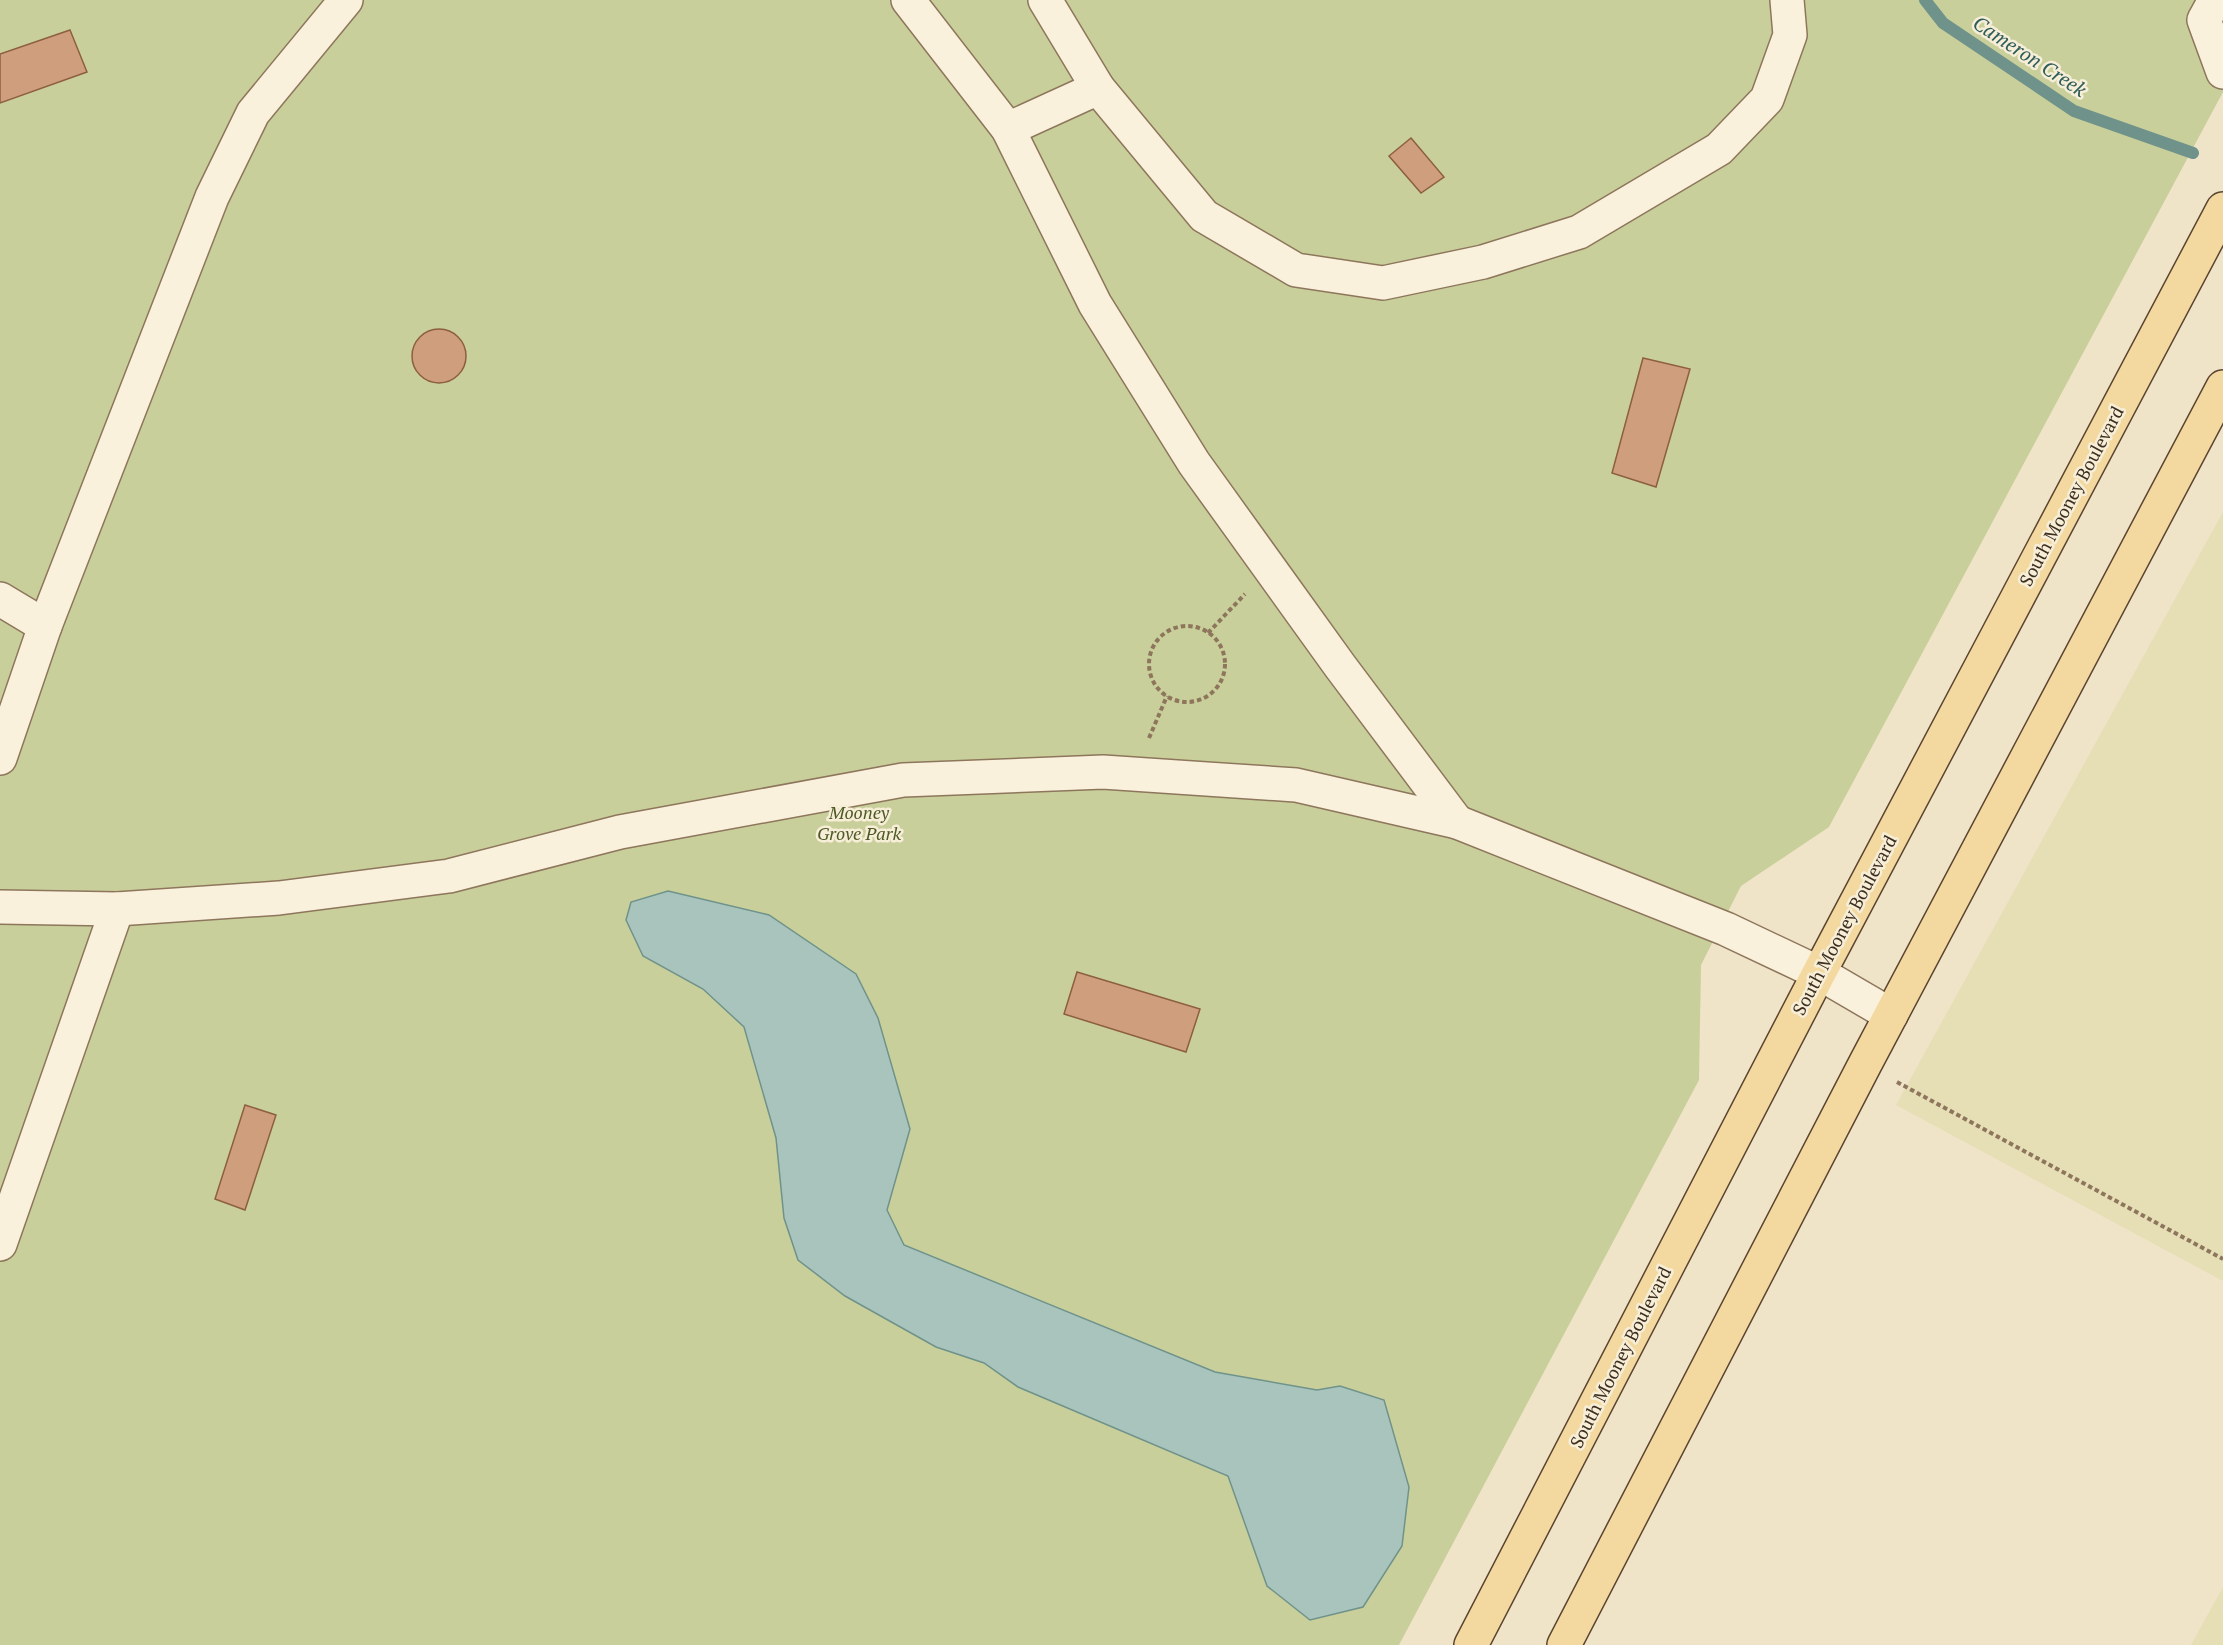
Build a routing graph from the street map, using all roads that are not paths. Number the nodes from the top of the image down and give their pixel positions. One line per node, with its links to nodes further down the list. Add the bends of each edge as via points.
1 (346, 0): 12 (lane, via 253,113 212,197)
2 (908, 0): 8 (lane)
3 (1045, 0): 7 (lane)
4 (1787, 0): 7 (lane, via 1790,35 1767,99 1719,149 1579,232 1483,262 1383,283 1296,270 1204,216)
5 (2216, 0): 6 (lane, via 2204,20)
6 (2223, 72)
7 (1098, 88): 8 (lane)
8 (1008, 129): 14 (lane, via 1095,304 1194,463)
9 (2223, 209): 17 (main road, South Mooney Boulevard)
10 (2223, 387): 18 (main road)
11 (0, 599): 12 (lane)
12 (45, 626): 13 (lane)
13 (0, 758)
14 (1457, 822): 16 (lane, via 1296,785 1103,772 903,780 620,832 449,876 279,898); 17 (lane, via 1726,929)
15 (0, 907): 16 (lane)
16 (117, 909): 19 (lane)
17 (1819, 973): 18 (lane); 20 (main road, South Mooney Boulevard)
18 (1891, 1015): 21 (main road)
19 (0, 1244)
20 (1471, 1645)
21 (1564, 1645)

